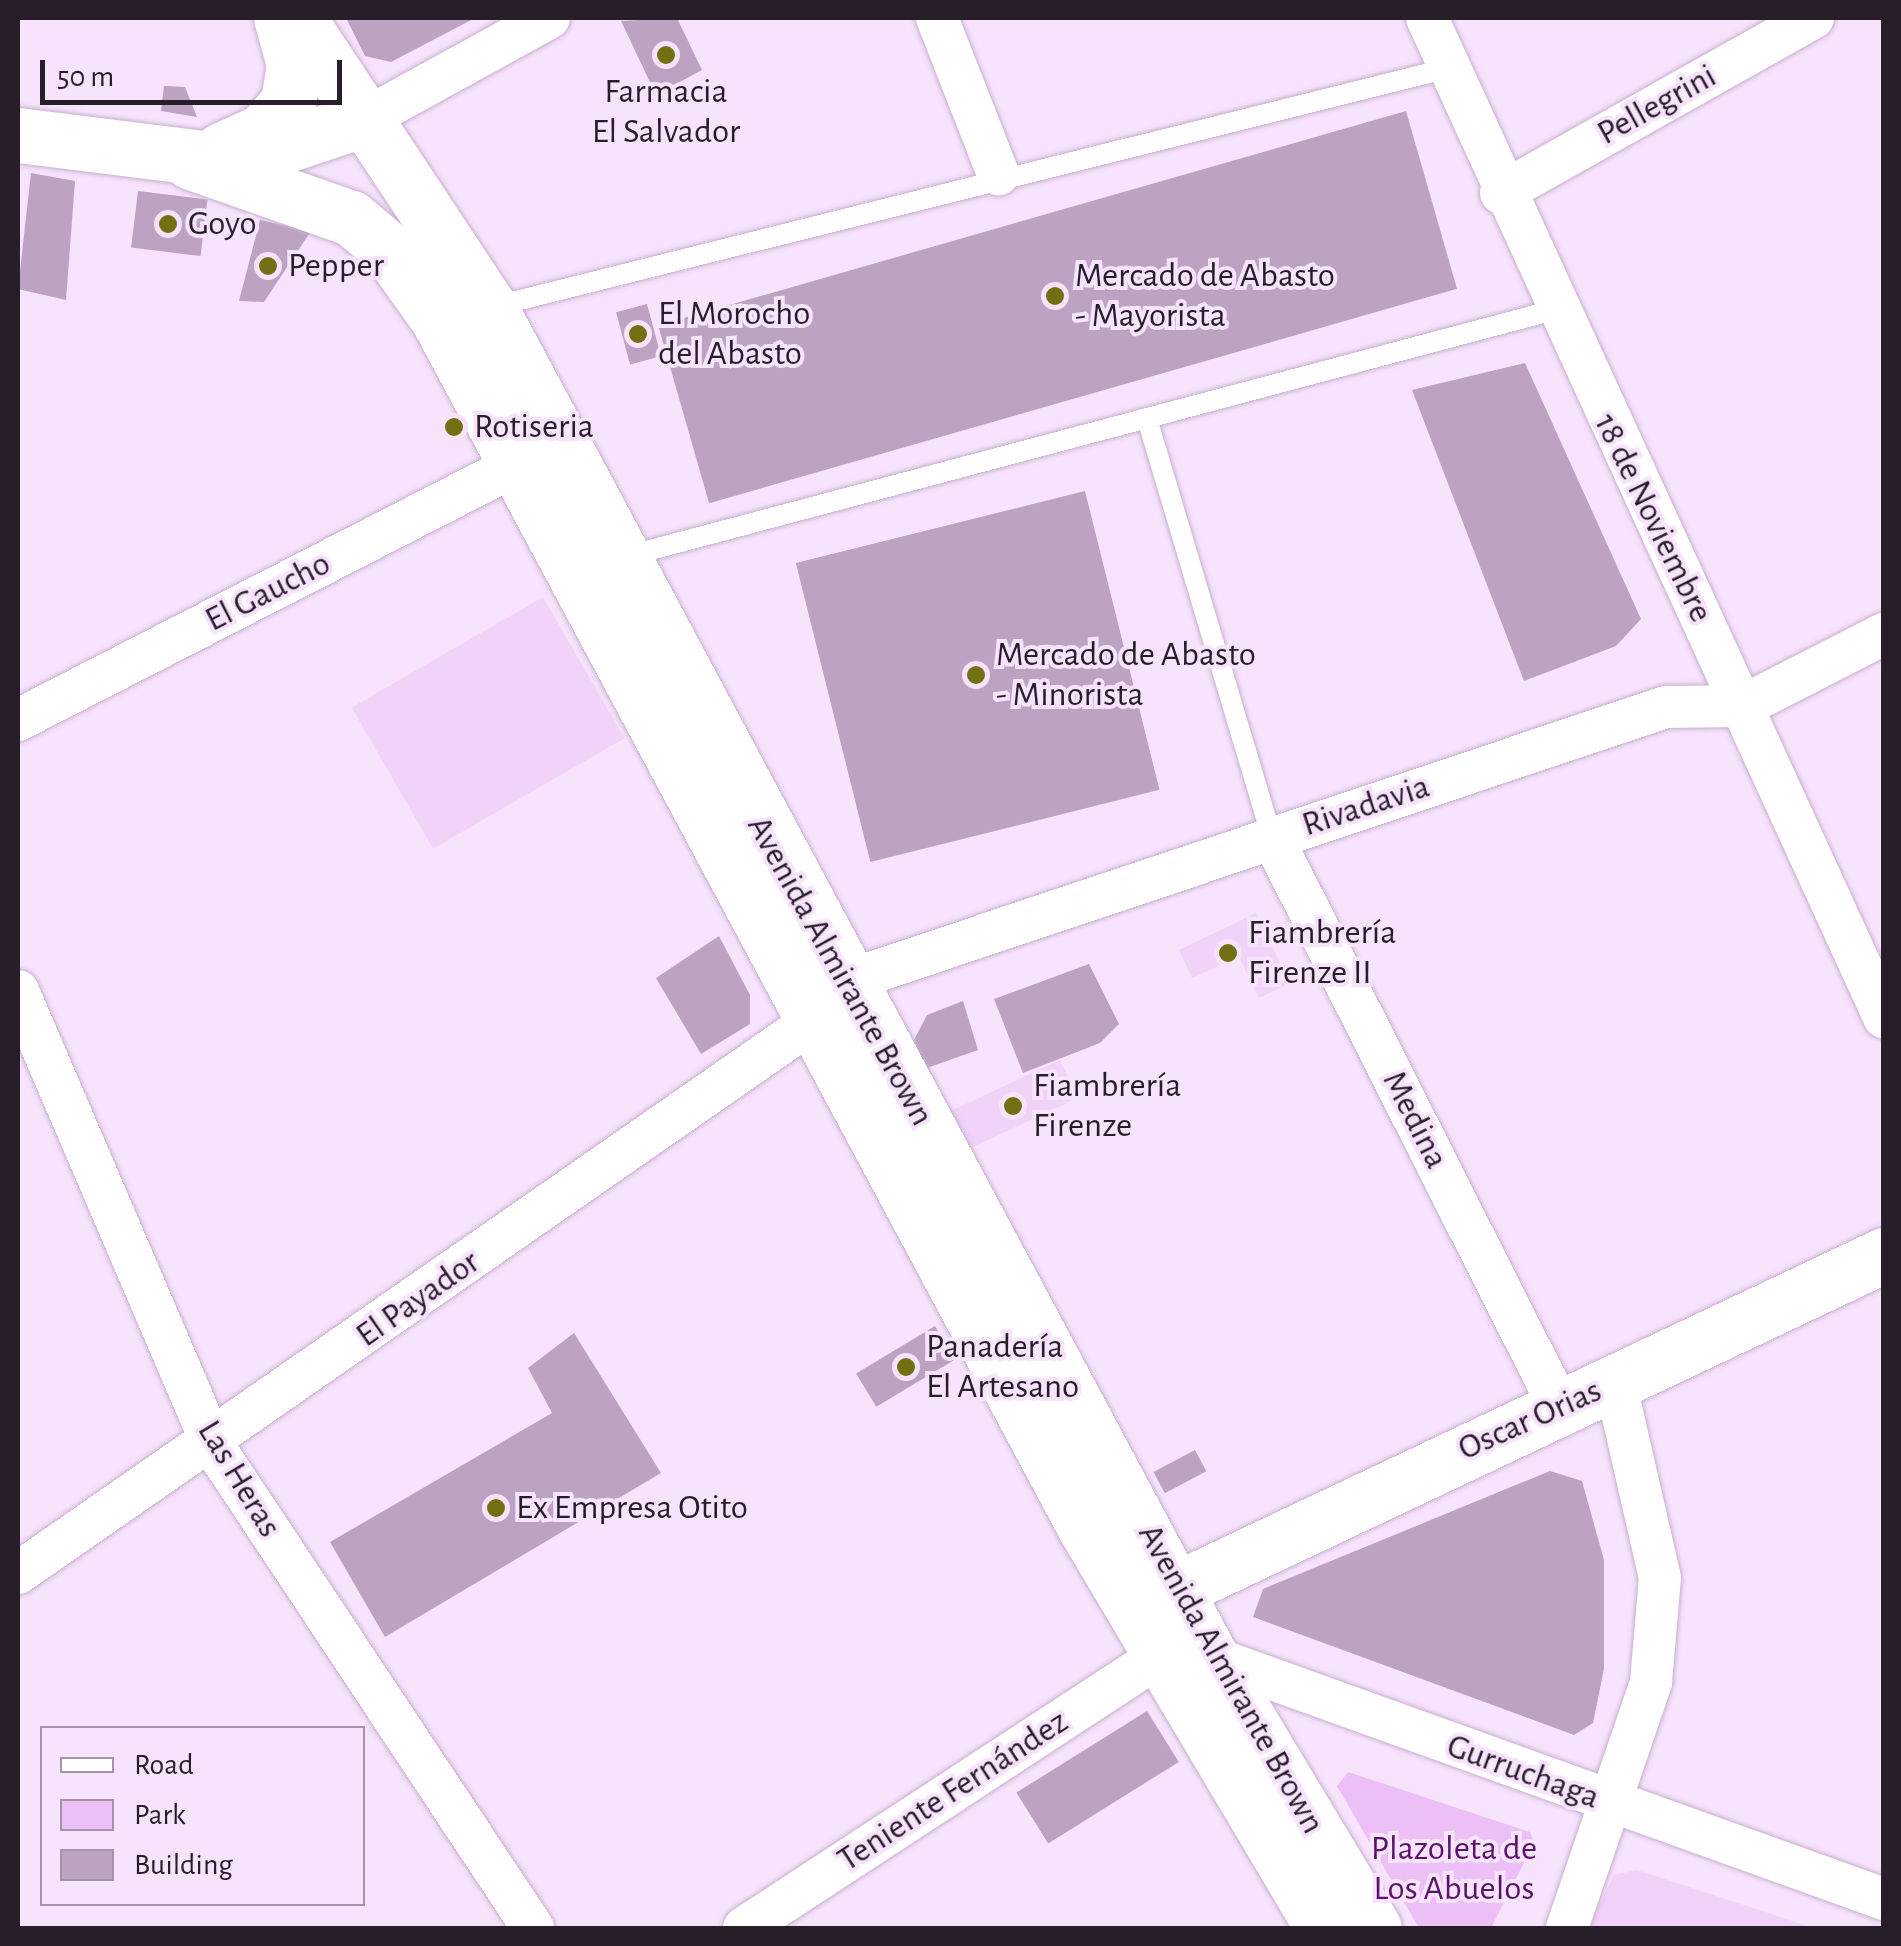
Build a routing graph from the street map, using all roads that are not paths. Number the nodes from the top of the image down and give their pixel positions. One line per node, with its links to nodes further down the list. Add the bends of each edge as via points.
1 (281, 18): 10 (main road, via 294,64 288,102 263,131)
2 (298, 18): 8 (main road, Avenida Almirante Brown)
3 (549, 18): 8 (street)
4 (937, 18): 11 (street)
5 (1427, 18): 7 (street, 18 de Noviembre)
6 (1813, 18): 12 (street, Pellegrini)
7 (1449, 68): 11 (lane); 12 (street, 18 de Noviembre)
8 (365, 119): 10 (main road, via 275,153); 13 (main road, Avenida Almirante Brown)
9 (18, 135): 10 (main road)
10 (191, 162): 16 (main road, Avenida Almirante Brown, via 297,192 372,234 438,319)
11 (998, 174): 13 (lane)
12 (1500, 193): 14 (street, 18 de Noviembre)
13 (490, 308): 17 (main road, Avenida Almirante Brown)
14 (1554, 310): 15 (lane); 19 (street, 18 de Noviembre)
15 (1148, 422): 17 (lane); 21 (lane)
16 (518, 464): 20 (street, El Gaucho); 23 (main road, Avenida Almirante Brown)
17 (618, 558): 23 (main road, Avenida Almirante Brown)
18 (1884, 634): 19 (street, Rivadavia)
19 (1744, 706): 21 (street, Rivadavia, via 1666,707); 24 (street, 18 de Noviembre)
20 (18, 720)
21 (1272, 837): 23 (street, Rivadavia); 27 (street, Medina)
22 (18, 991): 28 (street, Las Heras)
23 (830, 1001): 28 (street, El Payador); 30 (main road, Avenida Almirante Brown)
24 (1884, 1018)
25 (1884, 1255): 26 (main road, Oscar Orias)
26 (1614, 1382): 27 (main road, Oscar Orias); 32 (street, via 1660,1578 1651,1682)
27 (1558, 1404): 30 (main road, Oscar Orias)
28 (212, 1444): 29 (street, El Payador); 34 (street, Las Heras)
29 (18, 1573)
30 (1153, 1592): 31 (main road, Avenida Almirante Brown)
31 (1187, 1655): 32 (street, Gurruchaga); 35 (street, Teniente Fernández); 36 (main road, Avenida Almirante Brown); 37 (main road, Avenida Almirante Brown)
32 (1612, 1804): 33 (street, Gurruchaga); 38 (street)
33 (1884, 1899)
34 (533, 1928)
35 (744, 1928)
36 (1323, 1928)
37 (1374, 1928)
38 (1567, 1928)

